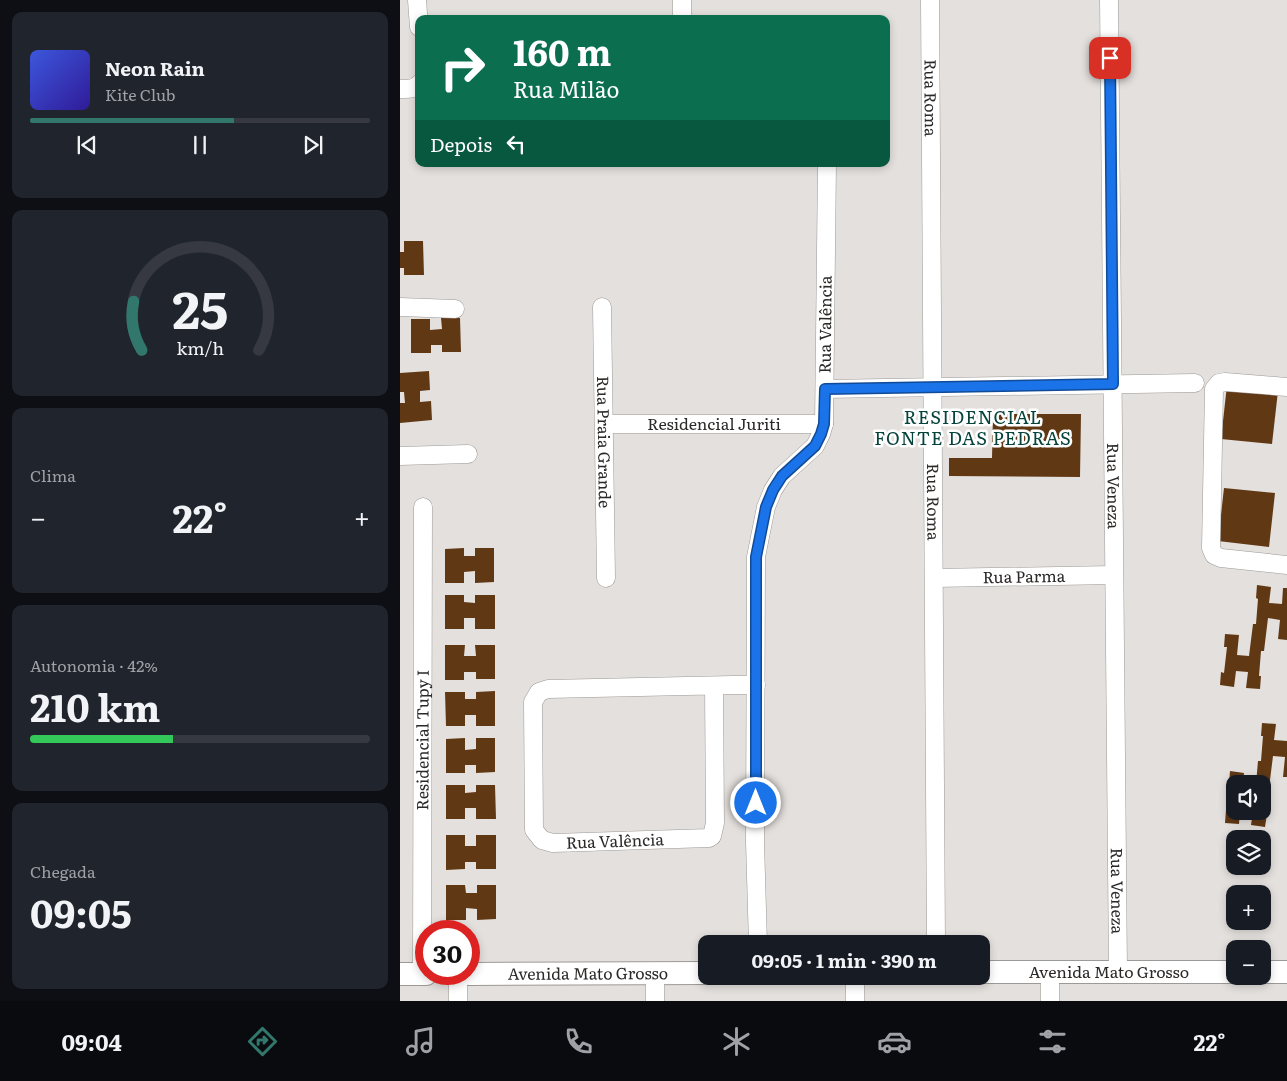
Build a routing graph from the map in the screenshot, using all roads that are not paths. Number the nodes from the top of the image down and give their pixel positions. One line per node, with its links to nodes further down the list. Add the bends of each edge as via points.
1 (417, 0): 5 (street)
2 (682, 0): 6 (street)
3 (930, 0): 15 (street, Rua Roma)
4 (1110, 0): 14 (street, Rua Veneza)
5 (418, 15)
6 (682, 15)
7 (415, 87): 8 (street)
8 (400, 89)
9 (827, 167): 17 (street, Rua Valência)
10 (400, 307): 12 (street)
11 (602, 307): 18 (street, Rua Praia Grande)
12 (455, 309)
13 (1195, 383): 14 (street)
14 (1113, 384): 15 (street); 24 (street, Rua Veneza)
15 (933, 387): 17 (street); 26 (street, Rua Roma)
16 (1287, 387): 23 (street, via 1226,382 1214,388 1211,548 1214,555 1221,558)
17 (825, 389): 19 (street, Rua Valência)
18 (604, 424): 19 (street, Residencial Juriti); 25 (street, Rua Praia Grande)
19 (824, 424): 28 (street, Rua Valência, via 815,446 782,476 766,507 756,557)
20 (468, 454): 21 (street)
21 (400, 456)
22 (423, 507): 29 (street, Residencial Tupy I)
23 (1287, 565)
24 (1114, 575): 26 (street, Rua Parma); 34 (street, Rua Veneza)
25 (606, 578)
26 (934, 578): 31 (street, Rua Roma)
27 (714, 686): 27 (street, Rua Valência, via 715,823 712,836 549,843 542,840 534,830 533,702 539,692 548,689); 28 (street)
28 (756, 686): 30 (street, Rua Valência)
29 (417, 920)
30 (758, 935)
31 (936, 935)
32 (990, 972): 33 (main road, Avenida Mato Grosso)
33 (1050, 972): 34 (main road, Avenida Mato Grosso); 46 (street)
34 (1118, 972): 35 (main road, Avenida Mato Grosso)
35 (1226, 972)
36 (1271, 972): 37 (main road)
37 (1287, 972)
38 (655, 973): 39 (main road, Avenida Mato Grosso); 40 (main road, Avenida Mato Grosso); 44 (street)
39 (698, 973)
40 (480, 974)
41 (458, 985): 43 (street)
42 (855, 985): 45 (street)
43 (458, 1001)
44 (655, 1001)
45 (855, 1001)
46 (1050, 1001)

